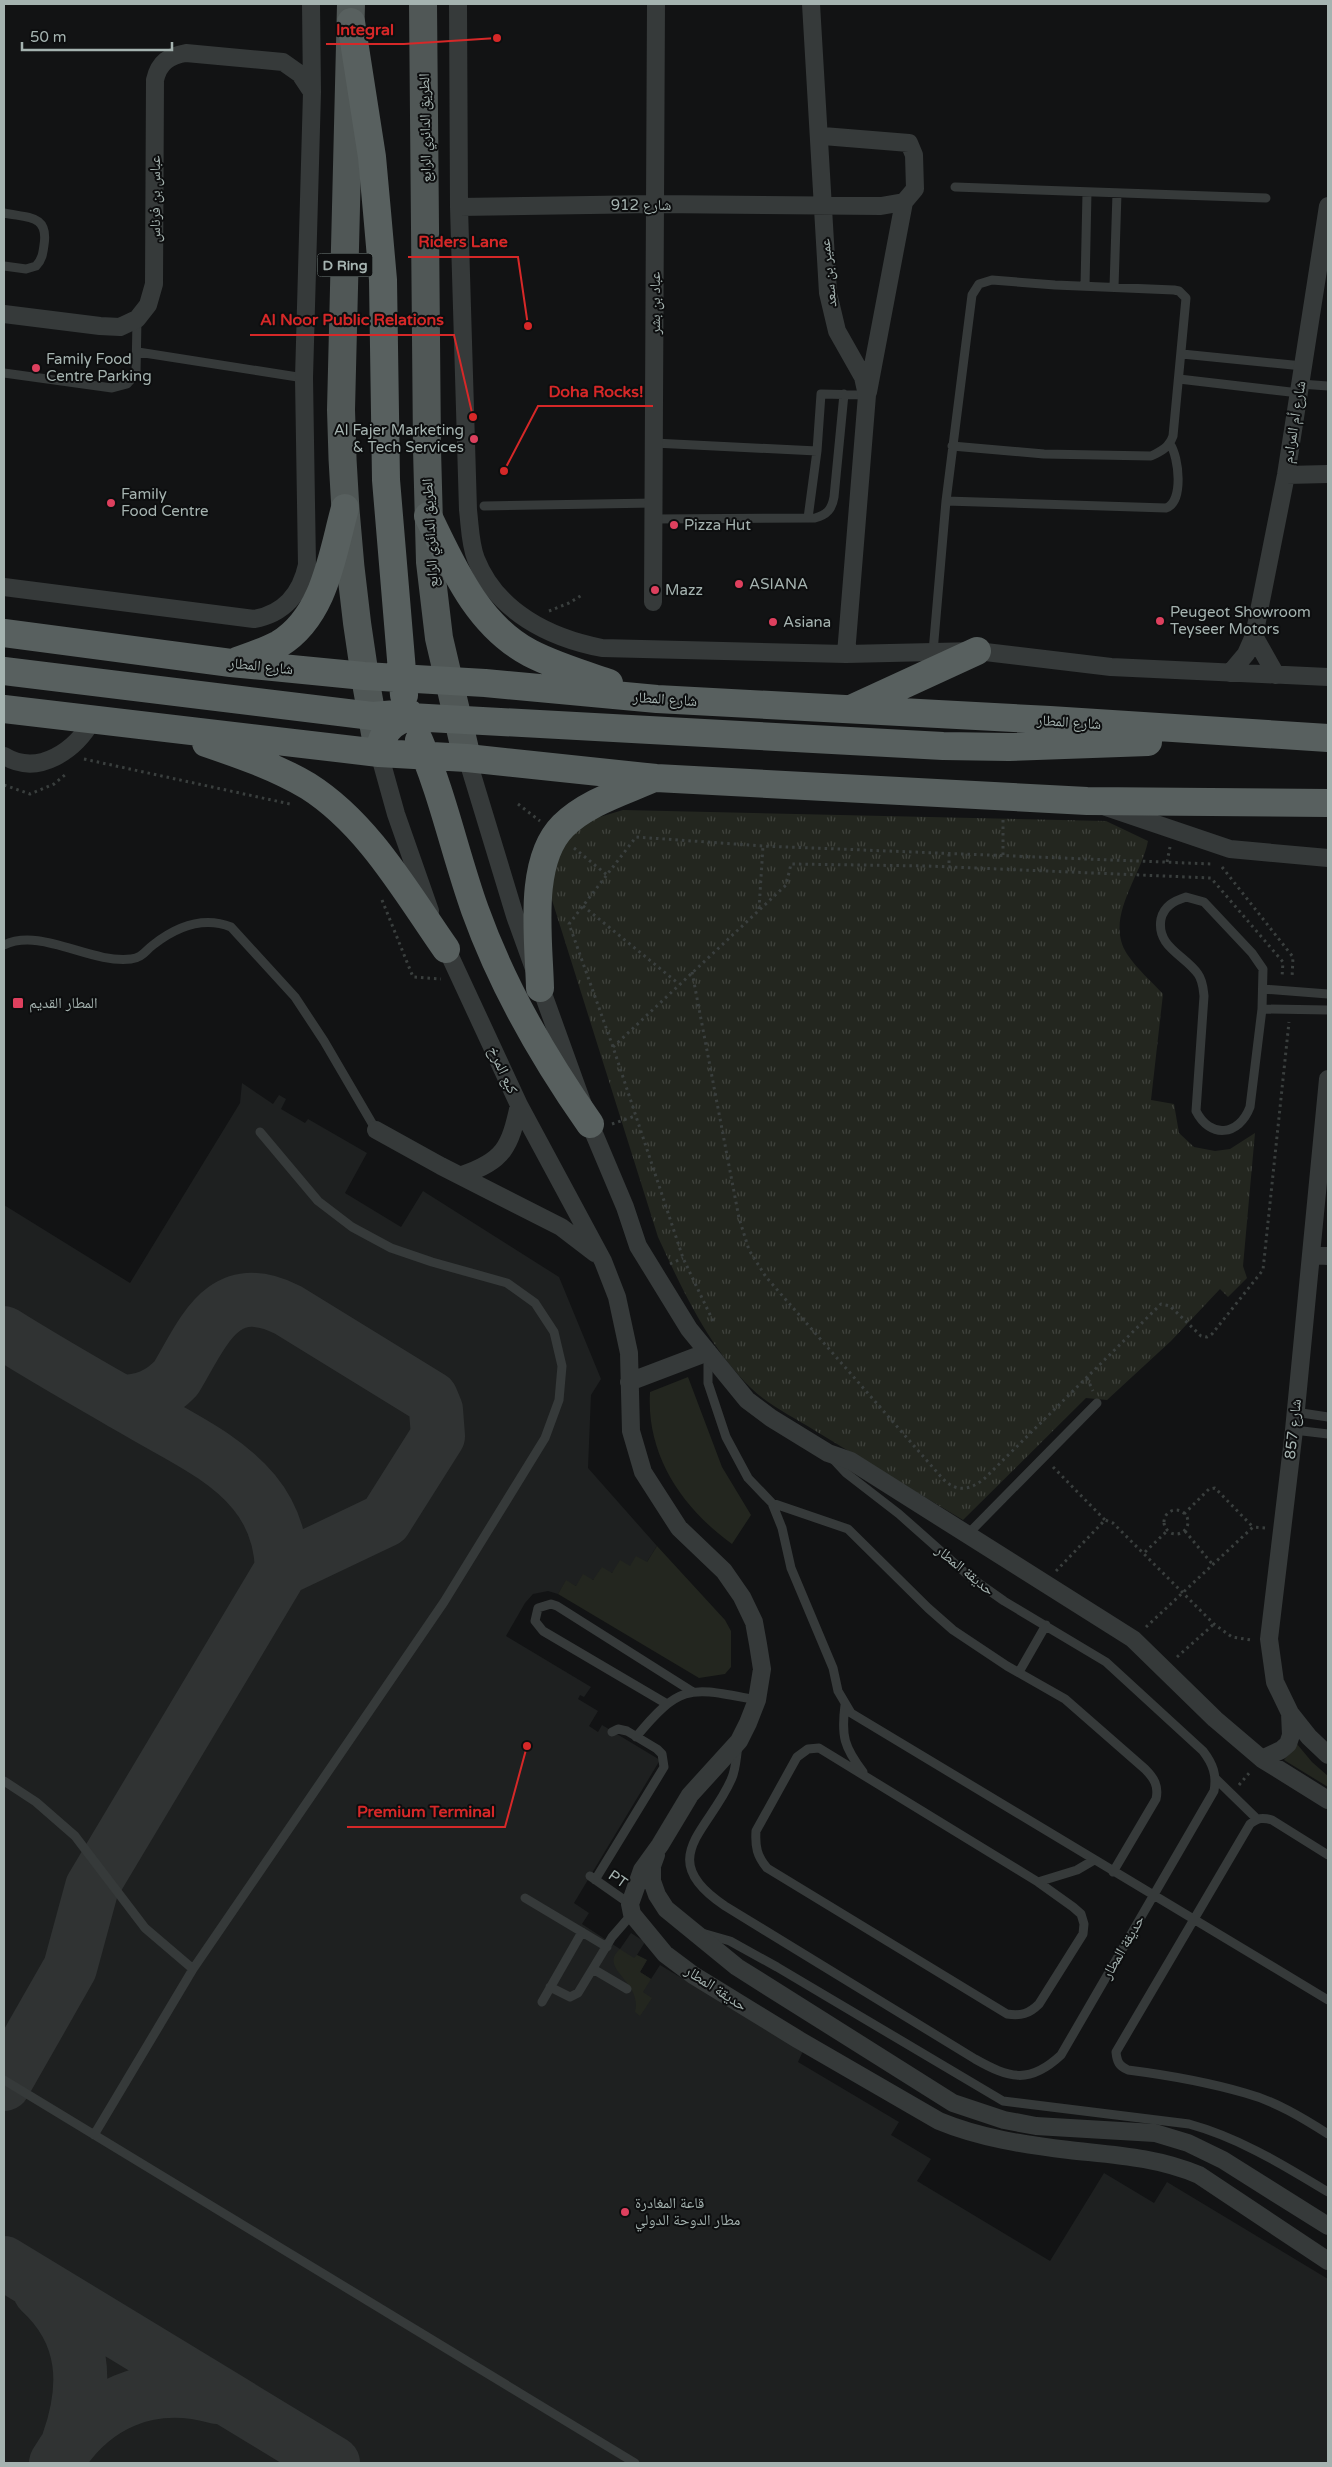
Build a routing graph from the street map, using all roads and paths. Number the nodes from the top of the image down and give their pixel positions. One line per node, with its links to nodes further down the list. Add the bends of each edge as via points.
1 (310, 4): 7 (street)
2 (423, 4): 46 (main road, الطريق الدائري الرابع)
3 (458, 4): 19 (street)
4 (656, 4): 16 (street, عباد بن بشر)
5 (811, 4): 17 (street, عمير بن سعد)
6 (351, 13): 44 (main road, D Ring, via 341,410); 61 (highway, via 378,212 383,280 386,480)
7 (311, 36): 8 (street, via 296,54); 9 (street)
8 (283, 62): 9 (street, via 300,74); 25 (street, عباس بن فرناس, via 186,53 169,58 157,71 154,284 148,305)
9 (312, 92): 30 (street)
10 (823, 136): 15 (street, via 909,143 914,155 916,180 915,190)
11 (954, 187): 12 (lane)
12 (1087, 192): 13 (lane); 22 (lane)
13 (1117, 193): 14 (lane); 23 (lane)
14 (1266, 198)
15 (904, 202): 17 (street, شارع 912, via 881,206); 35 (street)
16 (655, 204): 17 (street, شارع 912); 19 (street, شارع 912); 36 (street, عباد بن بشر)
17 (822, 206): 35 (street, عمير بن سعد, via 831,313 863,378)
18 (1328, 206): 28 (street, شارع أم المرادم)
19 (459, 208): 54 (street, via 472,544 482,572 500,595 517,612 550,633 602,648)
20 (4, 213): 21 (lane, via 36,219 46,232 42,257 36,266 26,269)
21 (4, 266)
22 (1085, 286): 23 (lane); 38 (lane, via 992,280 974,288)
23 (1114, 287): 27 (lane, via 1174,290 1183,294 1187,303)
24 (4, 314): 25 (street, via 120,327)
25 (137, 319): 26 (lane)
26 (138, 352): 29 (lane, via 136,374 127,384 112,388); 30 (lane)
27 (1182, 354): 28 (lane); 31 (lane)
28 (1302, 366): 33 (street, شارع أم المرادم)
29 (4, 373)
30 (304, 378): 48 (street, via 307,555 305,574 298,591 280,609 265,617 244,618)
31 (1179, 379): 33 (lane); 37 (lane)
32 (1328, 386): 33 (lane)
33 (1299, 388): 41 (street, شارع أم المرادم)
34 (844, 394): 35 (lane); 39 (lane, via 821,394); 47 (lane, via 833,504 823,516)
35 (867, 395): 54 (street, عمير بن سعد)
36 (654, 443): 39 (lane); 45 (street, عباد بن بشر)
37 (1170, 444): 38 (lane, via 1151,456 1044,454); 42 (lane, via 1178,461 1176,499 1166,508)
38 (952, 446): 42 (lane)
39 (817, 451): 47 (lane)
40 (1328, 474): 41 (street)
41 (1286, 475): 51 (street, شارع أم المرادم)
42 (946, 501): 52 (lane)
43 (484, 506): 45 (lane)
44 (345, 508): 55 (highway, via 323,587 303,623 279,644); 59 (main road, D Ring)
45 (654, 511): 47 (lane); 49 (street, عباد بن بشر)
46 (428, 516): 62 (main road, الطريق الدائري الرابع, via 436,625); 63 (highway, via 469,594 480,611 506,637 551,663)
47 (808, 518)
48 (4, 587)
49 (654, 602)
50 (4, 633): 55 (highway, شارع المطار)
51 (1254, 636): 57 (street, شارع أم المرادم, via 1246,654); 58 (street)
52 (933, 652): 53 (street); 54 (street)
53 (977, 652): 57 (street, via 1111,667); 65 (highway)
54 (846, 654)
55 (232, 663): 59 (highway, شارع المطار)
56 (4, 671): 66 (highway)
57 (1230, 673): 58 (street)
58 (1276, 675): 60 (street)
59 (364, 676): 61 (highway, شارع المطار); 66 (main road, D Ring); 67 (highway, via 386,685)
60 (1328, 677)
61 (402, 678): 62 (highway, شارع المطار); 67 (highway)
62 (447, 680): 63 (highway, شارع المطار); 67 (highway, via 444,692 436,701); 69 (main road, الطريق الدائري الرابع)
63 (658, 699): 65 (highway, شارع المطار)
64 (4, 709): 68 (highway)
65 (849, 710): 71 (highway, شارع المطار)
66 (372, 716): 67 (highway); 73 (main road, D Ring)
67 (409, 716): 69 (highway); 73 (highway, via 386,730); 74 (highway); 76 (highway, via 422,735 436,747)
68 (93, 719): 70 (highway); 75 (street, via 82,738 51,759 31,764)
69 (458, 720): 71 (highway, via 952,746 1009,747); 76 (main road, الطريق الدائري الرابع)
70 (157, 726): 73 (highway); 98 (highway, via 258,762 310,787 362,833)
71 (1300, 736): 72 (highway, شارع المطار)
72 (1328, 738)
73 (379, 753): 74 (highway); 98 (street, كبع المرخ, via 407,848)
74 (424, 754): 76 (highway); 113 (highway, via 475,910 498,967 544,1056)
75 (4, 756)
76 (467, 758): 79 (highway); 103 (street)
77 (78, 764): 83 (path, via 85,758)
78 (72, 769): 80 (path, via 54,784 30,794)
79 (656, 778): 81 (highway); 103 (highway, via 586,810 564,825 552,842 540,879)
80 (4, 784)
81 (1087, 800): 82 (highway); 90 (street, via 1207,843)
82 (1328, 803)
83 (295, 805)
84 (1011, 819): 88 (path, via 1002,819)
85 (1162, 841): 89 (path, via 1170,845)
86 (763, 846): 87 (path); 93 (path, via 636,837); 94 (path)
87 (949, 854): 88 (path); 91 (path)
88 (1003, 855): 89 (path)
89 (1167, 862): 101 (path, via 1220,864 1293,957)
90 (1324, 862)
91 (949, 867): 94 (path, via 791,864 786,885); 101 (path, via 1211,878 1283,962 1282,977)
92 (380, 893): 100 (path, via 413,977)
93 (583, 906): 102 (path); 110 (path, via 569,924)
94 (759, 910): 96 (path)
95 (724, 936): 96 (path)
96 (728, 939): 99 (path)
97 (4, 945): 114 (lane, via 22,939 106,959 132,959 143,956 152,946 188,924 221,923 231,927 294,997)
98 (446, 949): 100 (street, كبع المرخ)
99 (692, 972): 102 (path); 108 (path, via 739,1218 749,1250 766,1277 943,1479 956,1488 964,1489 972,1488 985,1478 1161,1304 1170,1306 1201,1336 1207,1337 1263,1270)
100 (460, 981): 112 (street, كبع المرخ)
101 (1292, 981): 105 (path)
102 (679, 984): 110 (path)
103 (540, 988): 113 (street)
104 (1263, 989): 105 (lane); 107 (lane); 107 (lane, via 1263,969 1259,962 1204,902 1186,897 1165,909 1162,935 1168,947 1197,972 1203,982 1196,1111 1201,1122 1211,1128 1224,1130 1245,1120 1250,1107)
105 (1291, 991): 106 (lane)
106 (1328, 994)
107 (1262, 1009): 108 (lane)
108 (1290, 1009): 109 (lane)
109 (1328, 1010)
110 (613, 1047): 120 (path, via 683,1258)
111 (1328, 1078): 115 (street, شارع 857)
112 (519, 1105): 117 (street, via 512,1135 503,1152 489,1165); 119 (street, كبع المرخ)
113 (590, 1124): 121 (street, via 638,1246 676,1310)
114 (376, 1130): 117 (street)
115 (1326, 1130): 118 (street, شارع 857)
116 (260, 1132): 176 (lane, via 318,1201 352,1228 399,1251 507,1283 535,1303 554,1332 562,1366 559,1400 546,1438 444,1602)
117 (462, 1175): 119 (street, via 561,1227)
118 (1320, 1255): 125 (street, شارع 857)
119 (603, 1261): 122 (street, كبع المرخ, via 623,1319 629,1353)
120 (713, 1321)
121 (708, 1352): 122 (street); 127 (street, حديقة المطار, via 747,1400); 129 (lane, via 708,1383 726,1437 748,1478)
122 (629, 1382): 148 (street, حديقة المطار, via 631,1431 643,1472 679,1528 724,1571 754,1622 762,1669)
123 (1097, 1403): 128 (lane)
124 (1328, 1417): 125 (lane)
125 (1294, 1421): 126 (lane); 133 (street, شارع 857)
126 (1328, 1434)
127 (828, 1453): 136 (street, حديقة المطار, via 850,1461); 142 (lane, حديقة المطار, via 846,1473 899,1514 970,1577)
128 (1044, 1458): 131 (path); 136 (lane)
129 (772, 1503): 146 (lane, via 839,1525 857,1536 928,1608 973,1644); 150 (lane, via 782,1528 791,1568 833,1668)
130 (1184, 1514): 132 (path, via 1209,1489 1215,1488); 134 (path, via 1169,1512 1163,1521); 135 (path, via 1188,1522)
131 (1105, 1520): 137 (path, via 1119,1526); 139 (path)
132 (1253, 1528): 133 (path); 138 (path)
133 (1282, 1528): 151 (street, شارع 857, via 1269,1639 1275,1682)
134 (1167, 1531): 135 (path, via 1176,1535); 137 (path)
135 (1185, 1531): 138 (path)
136 (966, 1536): 139 (street, حديقة المطار)
137 (1145, 1552): 140 (path)
138 (1213, 1565): 140 (path)
139 (1044, 1584): 143 (street, حديقة المطار)
140 (1183, 1593): 141 (path); 143 (path)
141 (1214, 1624): 144 (path, via 1232,1637); 145 (path)
142 (1046, 1625): 146 (lane); 158 (lane, حديقة المطار, via 1106,1662 1139,1692 1203,1751 1214,1769)
143 (1133, 1640): 145 (street, حديقة المطار)
144 (1250, 1640)
145 (1165, 1669): 156 (street, حديقة المطار, via 1215,1719)
146 (1019, 1672): 166 (lane, via 1065,1699 1154,1778 1158,1790 1156,1799)
147 (693, 1692): 148 (lane); 149 (lane, via 683,1693); 149 (lane, via 557,1606 550,1604 538,1608 535,1621 543,1631)
148 (757, 1700): 154 (street, حديقة المطار)
149 (667, 1704): 153 (lane)
150 (844, 1705): 157 (lane, via 842,1725 845,1744); 165 (lane, via 861,1721)
151 (1290, 1713): 155 (street); 156 (street, شارع 857, via 1292,1735 1288,1744)
152 (612, 1732): 153 (lane, via 623,1729)
153 (636, 1736): 170 (lane, PT, via 662,1754 664,1767 593,1878)
154 (739, 1741): 163 (street, حديقة المطار, via 690,1795); 168 (lane, حديقة المطار, via 730,1782 691,1847 689,1863 693,1876 703,1889 725,1906 1006,2075 1034,2072 1052,2064 1061,2054)
155 (1328, 1755)
156 (1262, 1759): 160 (path); 161 (street, حديقة المطار)
157 (866, 1776): 167 (lane); 167 (lane, via 819,1748 802,1753 756,1831 758,1858 767,1868 1007,2014 1016,2015 1032,2011 1039,2004 1083,1929 1081,1914)
158 (1216, 1780): 160 (lane); 168 (lane, حديقة المطار, via 1209,1802)
159 (4, 1781): 176 (lane, via 36,1802 75,1836 145,1928)
160 (1231, 1794): 162 (lane)
161 (1328, 1800)
162 (1257, 1819): 164 (lane, via 1265,1817 1272,1820); 171 (lane, via 1250,1824)
163 (660, 1845): 170 (street, حديقة المطار, via 642,1870); 172 (street, via 652,1866 652,1881 657,1895 666,1909)
164 (1328, 1855)
165 (1094, 1860): 166 (lane); 167 (lane, via 1078,1870)
166 (1113, 1872): 168 (lane)
167 (1038, 1882)
168 (1153, 1896): 171 (lane)
169 (525, 1898): 173 (lane)
170 (631, 1909): 174 (lane); 186 (street, حديقة المطار, via 665,1954 693,1975 940,2121 964,2131 1031,2144 1139,2157 1177,2165 1200,2175)
171 (1192, 1920): 179 (lane); 182 (lane, via 1119,2046 1117,2060 1128,2070 1177,2077 1246,2093)
172 (695, 1931): 184 (lane, via 730,1941 777,1966 1002,2101 1189,2124 1248,2146); 185 (street, via 737,1967 953,2103 1004,2120 1036,2126 1155,2133 1188,2143 1223,2160)
173 (582, 1932): 174 (lane); 177 (lane)
174 (607, 1947): 175 (lane)
175 (593, 1968): 177 (lane, via 575,1996 565,1996); 178 (lane)
176 (193, 1969): 183 (lane)
177 (550, 1987): 180 (lane)
178 (627, 1989)
179 (1328, 2000)
180 (542, 2002)
181 (4, 2080): 183 (lane)
182 (1328, 2134)
183 (94, 2135): 187 (lane)
184 (1328, 2192)
185 (1328, 2226)
186 (1328, 2260)
187 (635, 2463)

